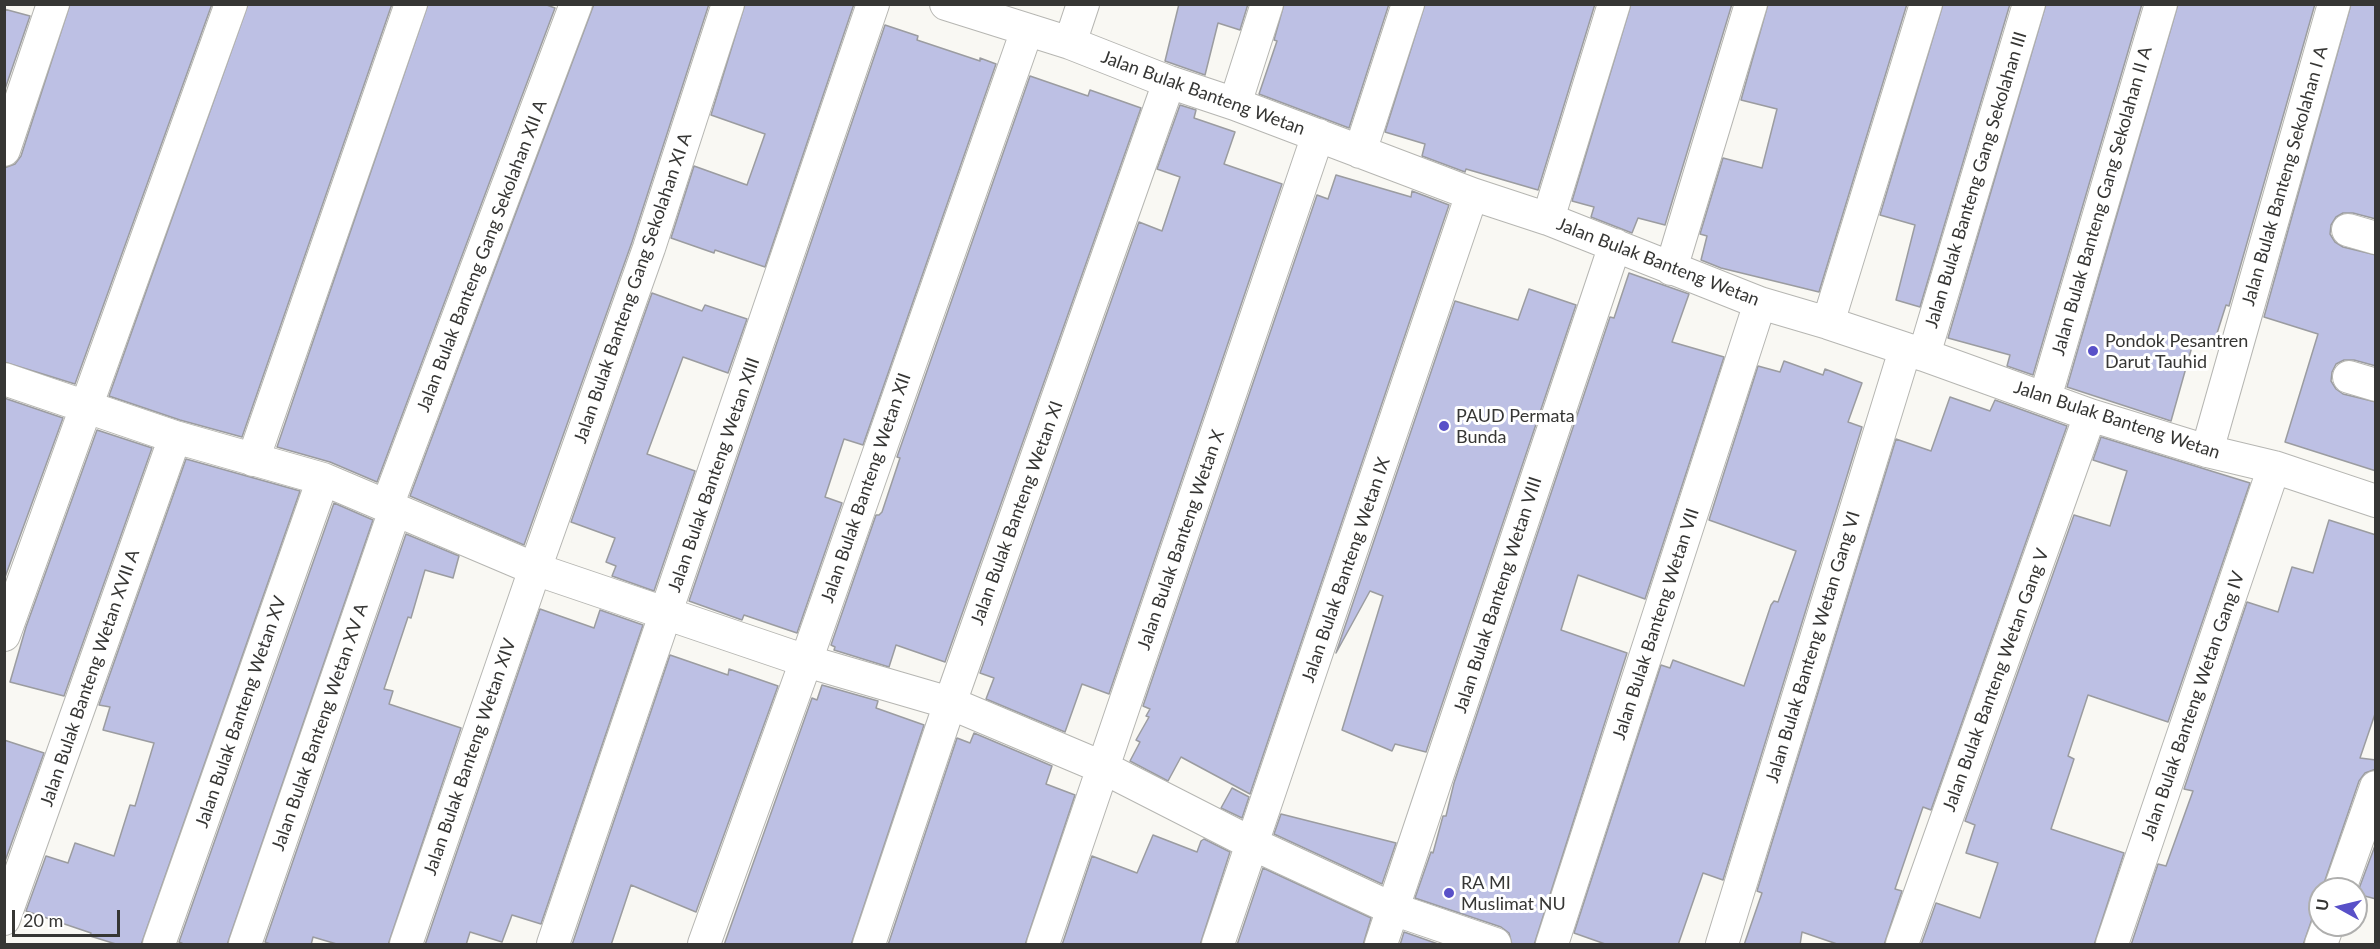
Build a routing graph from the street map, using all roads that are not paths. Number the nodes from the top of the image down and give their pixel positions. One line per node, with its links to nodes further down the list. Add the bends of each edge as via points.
1 (53, 4): 22 (street)
2 (231, 4): 33 (street)
3 (411, 4): 37 (street)
4 (576, 4): 41 (street, Jalan Bulak Banteng Gang Sekolahan XII A)
5 (728, 4): 42 (street, Jalan Bulak Banteng Gang Sekolahan XI A, via 649,248)
6 (873, 4): 43 (street, Jalan Bulak Banteng Wetan XIII)
7 (946, 4): 17 (street, Jalan Bulak Banteng Wetan)
8 (1083, 4): 18 (street)
9 (1267, 4): 20 (street)
10 (1408, 4): 23 (street)
11 (1614, 4): 25 (street)
12 (1750, 4): 27 (street)
13 (1926, 4): 29 (street)
14 (2029, 4): 30 (street, Jalan Bulak Banteng Gang Sekolahan III)
15 (2161, 4): 32 (street, Jalan Bulak Banteng Gang Sekolahan II A)
16 (2334, 4): 36 (street, Jalan Bulak Banteng Sekolahan I A)
17 (1027, 30): 18 (street, Jalan Bulak Banteng Wetan); 45 (street, Jalan Bulak Banteng Wetan XII)
18 (1070, 43): 19 (street, Jalan Bulak Banteng Wetan)
19 (1169, 82): 20 (street, Jalan Bulak Banteng Wetan); 46 (street, Jalan Bulak Banteng Wetan XI)
20 (1235, 104): 21 (street, Jalan Bulak Banteng Wetan)
21 (1318, 135): 23 (street, Jalan Bulak Banteng Wetan); 47 (street, Jalan Bulak Banteng Wetan X)
22 (4, 150)
23 (1360, 152): 24 (street, Jalan Bulak Banteng Wetan)
24 (1472, 194): 25 (street, Jalan Bulak Banteng Wetan); 49 (street, Jalan Bulak Banteng Wetan IX)
25 (1548, 219): 26 (street, Jalan Bulak Banteng Wetan)
26 (1615, 245): 27 (street, Jalan Bulak Banteng Wetan); 51 (street, Jalan Bulak Banteng Wetan VIII)
27 (1671, 269): 28 (street, Jalan Bulak Banteng Wetan)
28 (1760, 303): 29 (street, Jalan Bulak Banteng Wetan); 63 (street, Jalan Bulak Banteng Wetan VII)
29 (1828, 323): 30 (street, Jalan Bulak Banteng Wetan)
30 (1914, 352): 32 (street, Jalan Bulak Banteng Wetan); 64 (street, Jalan Bulak Banteng Wetan Gang VI)
31 (4, 379): 33 (street)
32 (2044, 398): 34 (street, Jalan Bulak Banteng Wetan)
33 (86, 407): 35 (street); 44 (street)
34 (2090, 415): 36 (street, Jalan Bulak Banteng Wetan); 65 (street, Jalan Bulak Banteng Wetan Gang V)
35 (175, 437): 37 (street); 52 (street, Jalan Bulak Banteng Wetan XVII A)
36 (2207, 451): 38 (street, Jalan Bulak Banteng Wetan)
37 (253, 460): 39 (street)
38 (2274, 466): 40 (street, Jalan Bulak Banteng Wetan); 66 (street, Jalan Bulak Banteng Wetan Gang IV)
39 (323, 479): 41 (street); 53 (street, Jalan Bulak Banteng Wetan XV)
40 (2376, 501)
41 (391, 508): 42 (street); 54 (street, Jalan Bulak Banteng Wetan XV A)
42 (535, 569): 43 (street); 55 (street, Jalan Bulak Banteng Wetan XIV)
43 (667, 613): 45 (street); 56 (street, Jalan Bulak Banteng Wetan XIII)
44 (4, 635)
45 (806, 661): 46 (street); 57 (street, Jalan Bulak Banteng Wetan XII)
46 (950, 703): 47 (street); 58 (street, Jalan Bulak Banteng Wetan XI)
47 (1104, 768): 49 (street); 59 (street, Jalan Bulak Banteng Wetan X)
48 (2376, 786): 50 (street)
49 (1253, 844): 51 (street); 60 (street, Jalan Bulak Banteng Wetan IX)
50 (2344, 877)
51 (1393, 909): 61 (street, Jalan Bulak Banteng Wetan VIII); 62 (street)
52 (4, 919)
53 (159, 945)
54 (245, 945)
55 (406, 945)
56 (553, 945)
57 (704, 945)
58 (869, 945)
59 (1043, 945)
60 (1218, 945)
61 (1382, 945)
62 (1495, 945)
63 (1552, 945)
64 (1722, 945)
65 (1902, 945)
66 (2112, 945)

